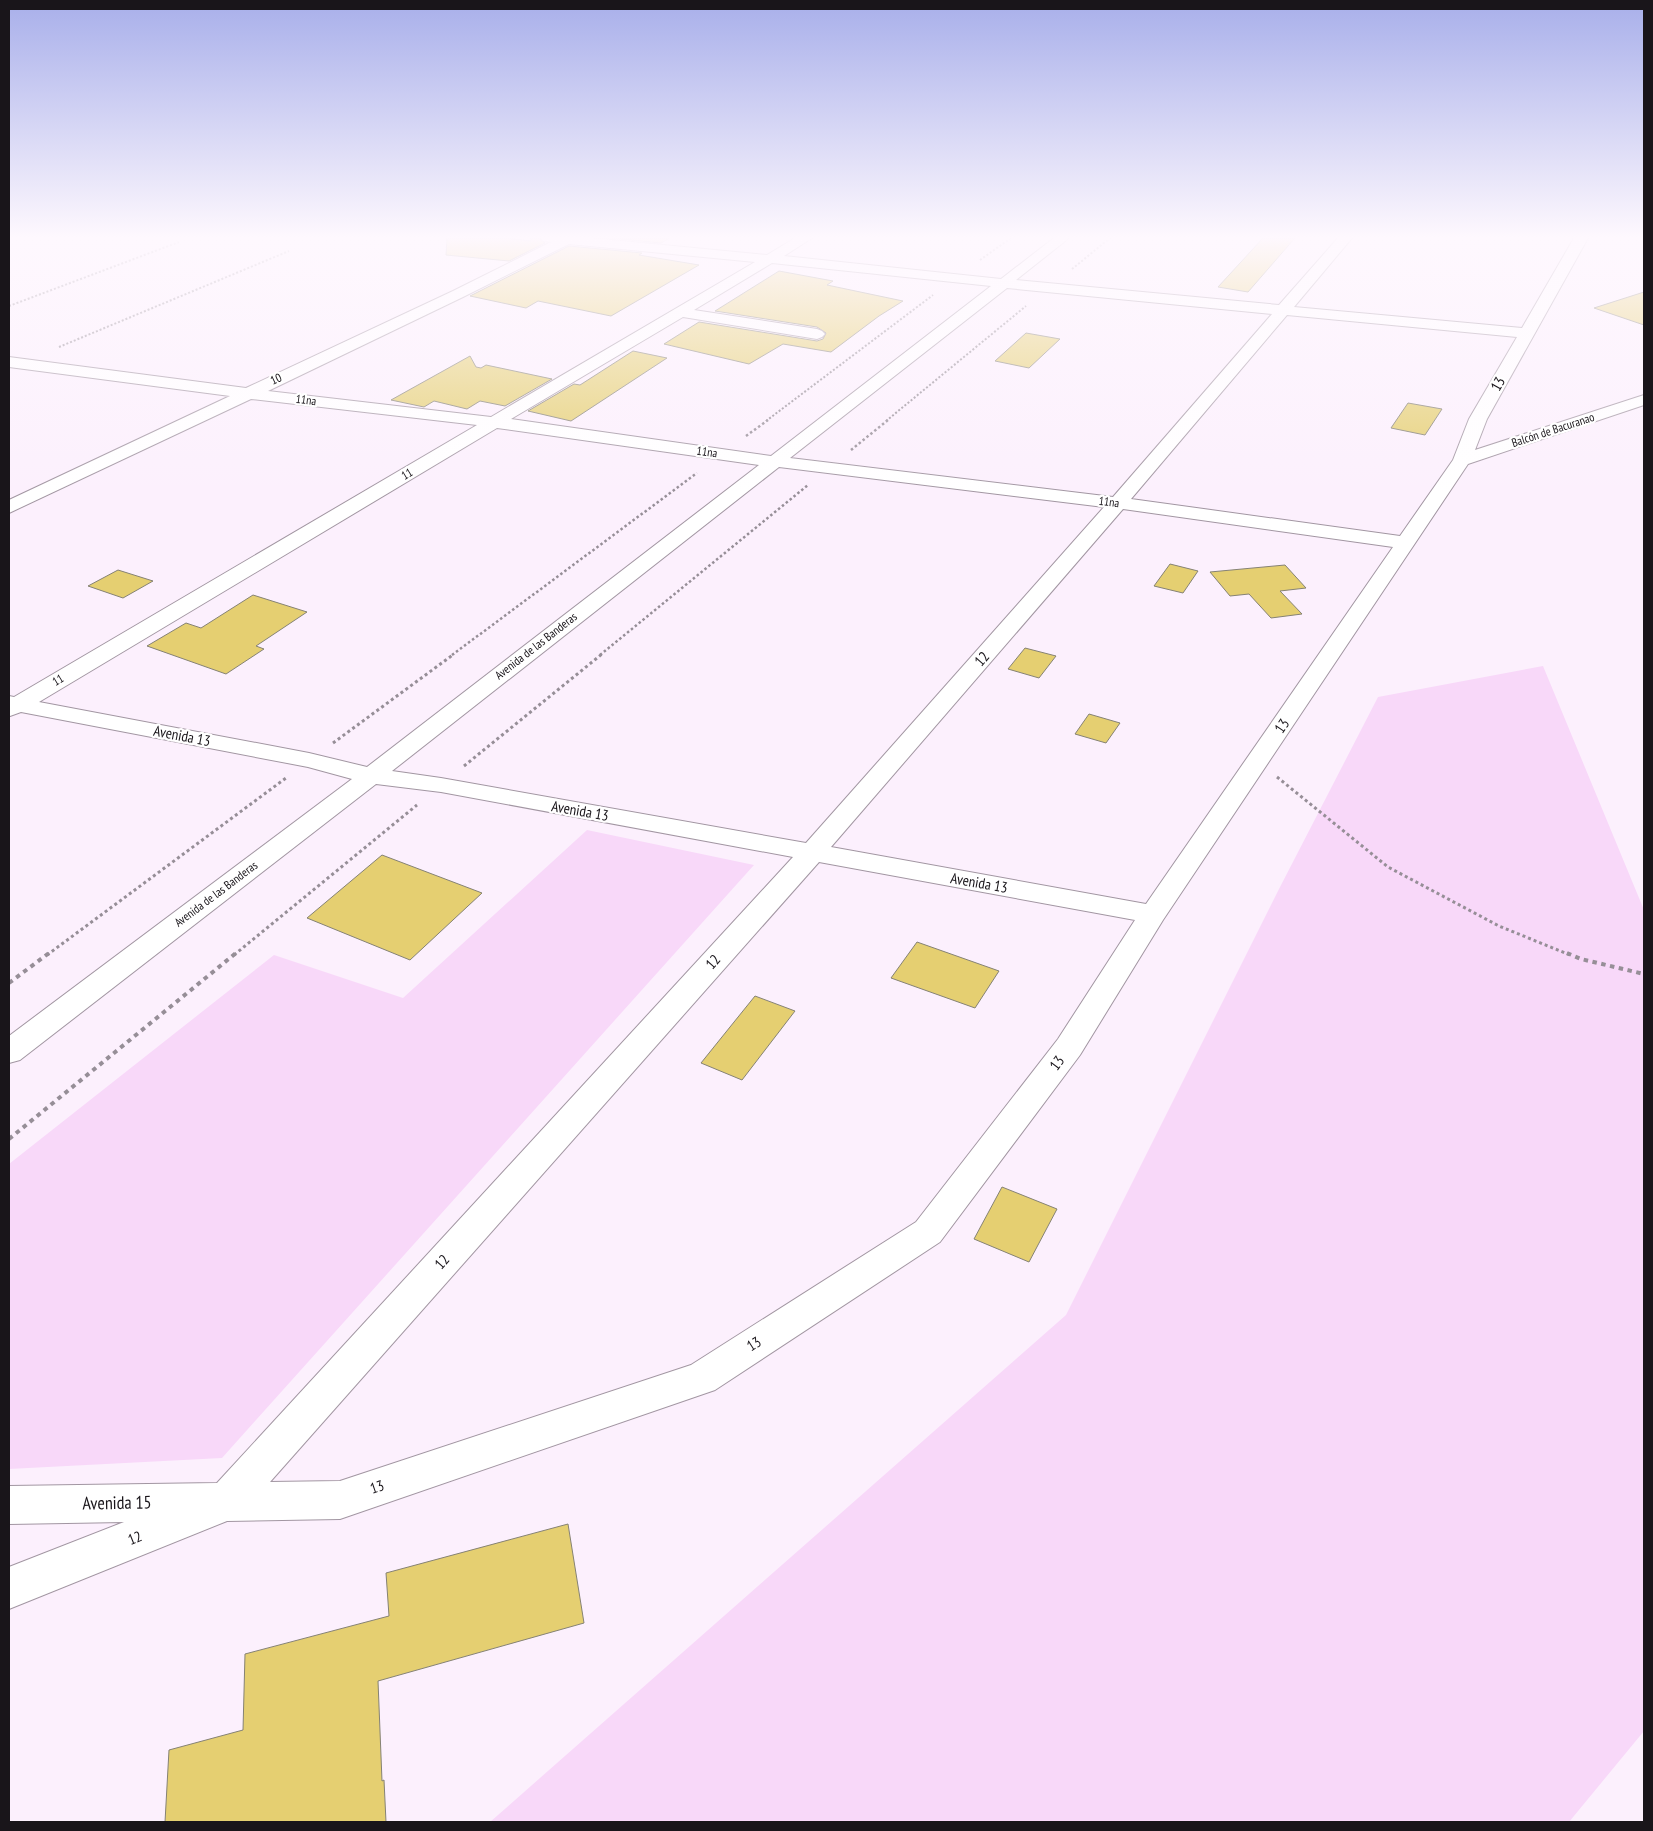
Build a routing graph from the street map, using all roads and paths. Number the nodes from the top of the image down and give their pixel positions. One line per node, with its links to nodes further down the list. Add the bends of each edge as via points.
1 (112, 323): 13 (path)
2 (395, 323): 14 (street, 10)
3 (661, 323): 16 (street, 11)
4 (751, 323): 12 (street)
5 (895, 323): 17 (path)
6 (951, 323): 19 (street, Avenida de las Banderas)
7 (1004, 323): 20 (path)
8 (1272, 323): 21 (street, 12)
9 (1426, 323): 11 (street)
10 (1532, 323): 11 (street, 13)
11 (1527, 333): 18 (street, 13, via 1478,419)
12 (817, 334)
13 (13, 364): 14 (street, 11na)
14 (246, 393): 16 (street, 11na); 22 (street, 10)
15 (1644, 400): 18 (street, Balcón de Bacuranao)
16 (494, 422): 17 (street, 11na); 24 (street, 11)
17 (722, 454): 19 (street, 11na); 25 (path)
18 (1462, 460): 23 (street, 13)
19 (776, 461): 20 (street, 11na); 27 (street, Avenida de las Banderas)
20 (828, 469): 21 (street, 11na); 28 (path)
21 (1118, 503): 23 (street, 11na); 29 (street, 12)
22 (9, 507)
23 (1406, 543): 26 (street, 13)
24 (12, 706): 25 (street, Avenida 13)
25 (309, 760): 27 (street, Avenida 13); 32 (path)
26 (1258, 761): 30 (street, 13); 31 (path, via 1388,867 1499,926 1581,959)
27 (371, 776): 28 (street, Avenida 13); 33 (street, Avenida de las Banderas)
28 (440, 785): 29 (street, Avenida 13); 34 (path)
29 (812, 853): 30 (street, Avenida 13); 35 (street, 12)
30 (1153, 914): 35 (street, 13, via 1070,1047 928,1232 702,1378 340,1500)
31 (1644, 974)
32 (9, 983)
33 (9, 1052)
34 (9, 1139)
35 (226, 1502): 36 (street, Avenida 15); 37 (street, 12)
36 (9, 1505)
37 (9, 1588)

